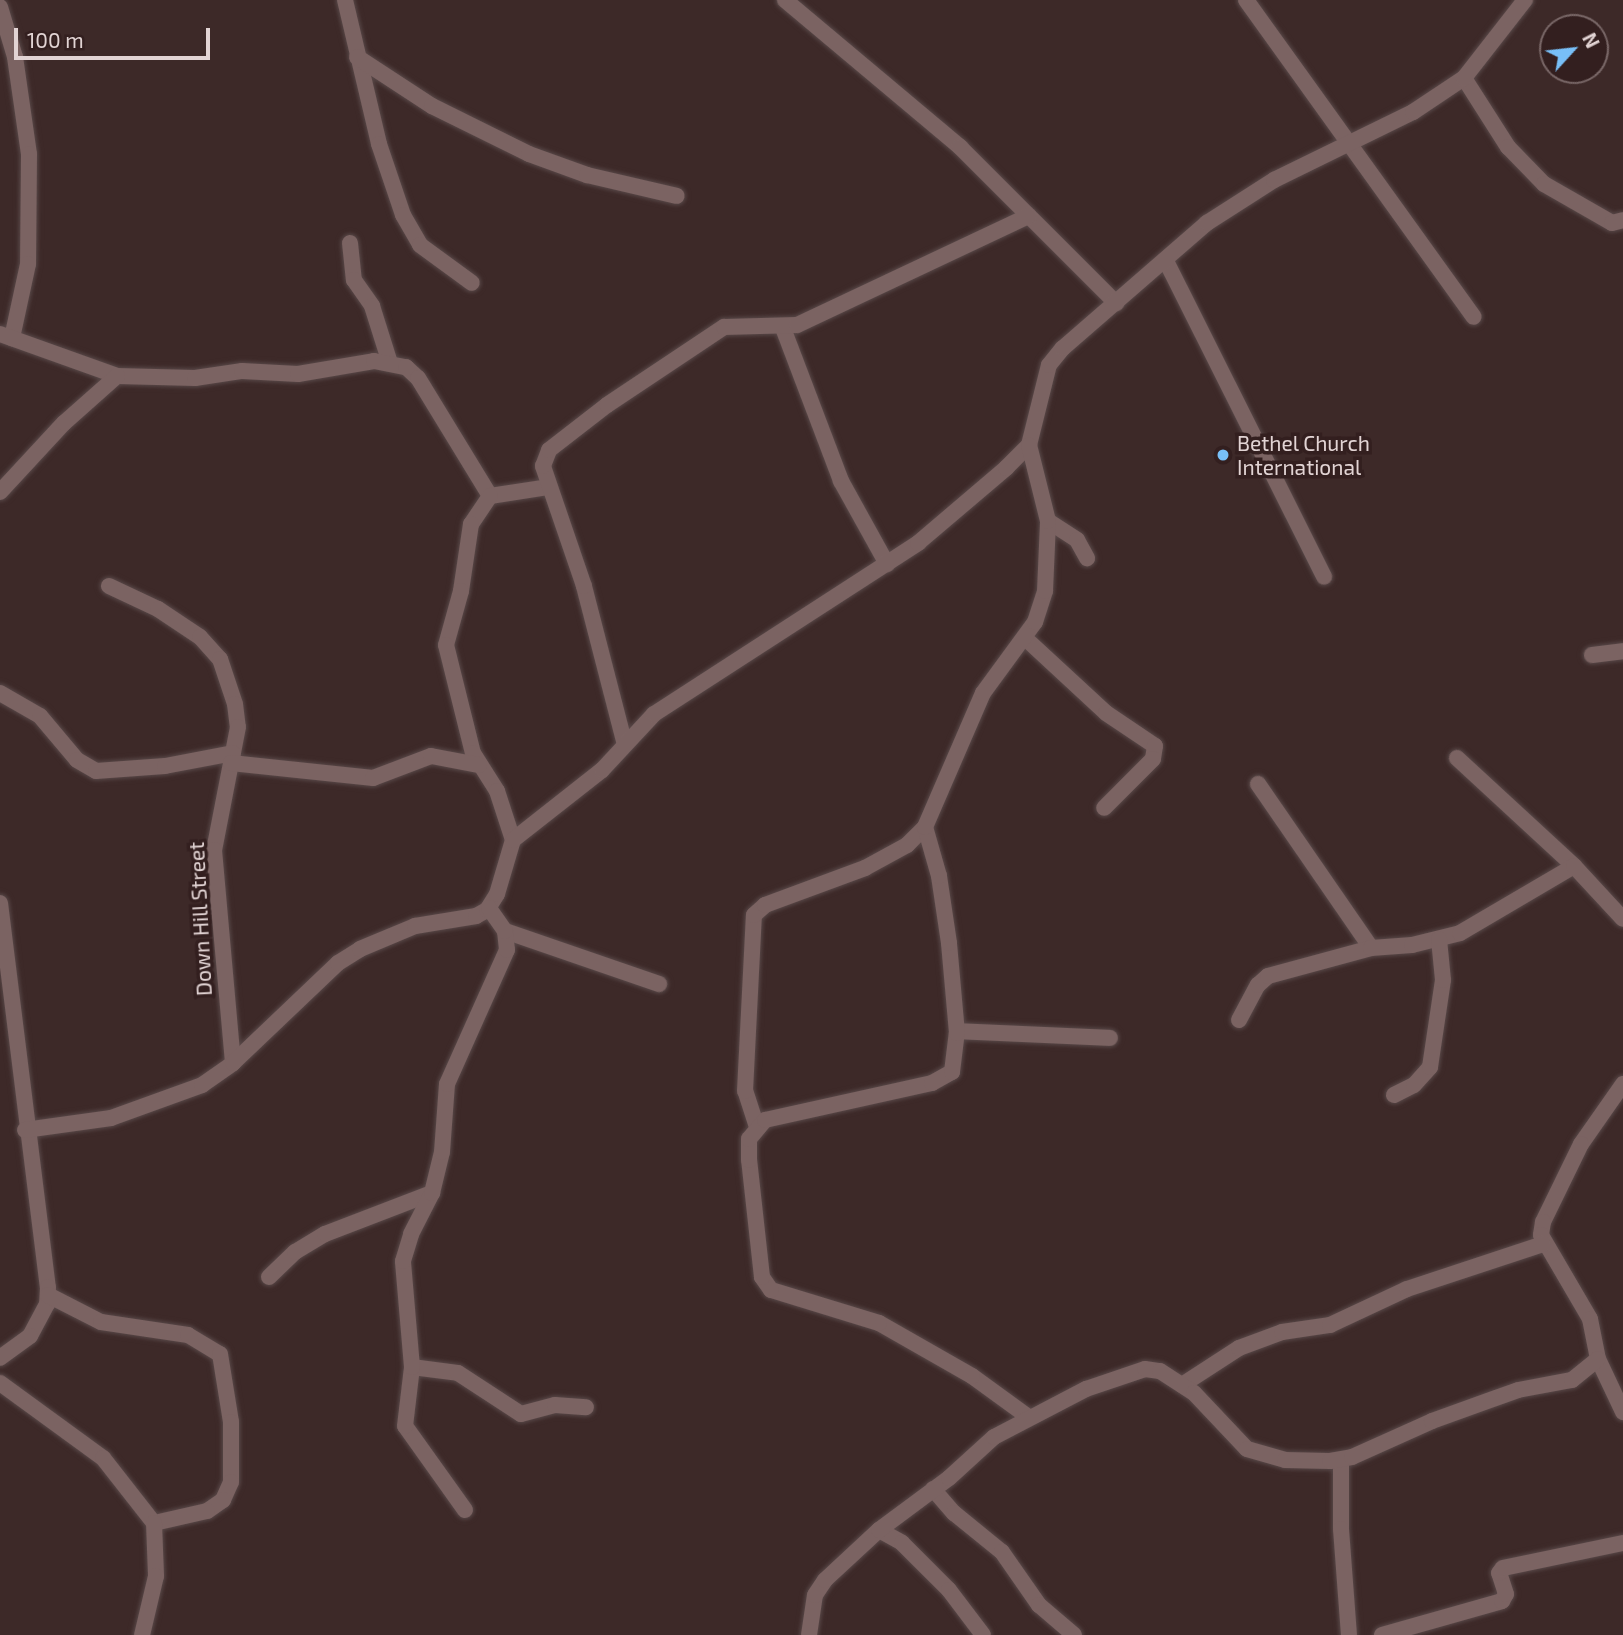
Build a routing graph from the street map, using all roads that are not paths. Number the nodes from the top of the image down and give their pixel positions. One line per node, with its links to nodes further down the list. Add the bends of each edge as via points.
1 (345, 0): 6 (street)
2 (785, 0): 10 (street, via 918,109)
3 (1246, 0): 8 (street)
4 (1525, 0): 7 (street)
5 (0, 7): 18 (street, via 15,57 29,154 29,264)
6 (357, 57): 9 (street, via 432,106 529,153 587,175); 14 (street, via 379,144 411,232 421,245)
7 (1464, 78): 8 (street, via 1413,111); 11 (street, via 1508,147 1544,184 1612,223)
8 (1347, 141): 13 (street, via 1207,223); 16 (street)
9 (677, 196)
10 (1030, 216): 15 (street); 17 (street, via 944,259)
11 (1623, 220)
12 (350, 243): 19 (street, via 354,280 372,306)
13 (1166, 261): 15 (street); 28 (street)
14 (472, 283)
15 (1116, 303): 21 (street, via 1049,365)
16 (1474, 317)
17 (783, 328): 22 (street, via 724,327 607,405 549,450 542,462); 27 (street, via 841,481)
18 (6, 336): 20 (street)
19 (390, 363): 20 (street, via 355,362 298,374 242,371 195,378); 24 (street, via 406,367 418,378)
20 (117, 376): 23 (street, via 64,423)
21 (1029, 444): 25 (street); 27 (street, via 948,519)
22 (549, 487): 24 (street); 34 (street, via 584,586)
23 (0, 492)
24 (490, 496): 37 (street, via 471,524 461,591 446,645)
25 (1048, 521): 26 (street, via 1072,535); 30 (street, via 1045,591)
26 (1087, 558)
27 (887, 564): 34 (street, via 715,671)
28 (1324, 577)
29 (109, 586): 35 (street, Down Hill Street, via 189,630 220,660 238,727)
30 (1025, 638): 39 (street, via 1107,713 1154,746 1153,759); 40 (street, via 983,693)
31 (1623, 651): 32 (street)
32 (1592, 655)
33 (0, 693): 35 (street, via 40,716 77,760 96,771)
34 (624, 741): 41 (street, via 602,770)
35 (232, 758): 37 (street, via 373,778 431,756); 53 (street, Down Hill Street, via 214,850)
36 (1457, 758): 42 (street)
37 (479, 765): 41 (street, via 497,791)
38 (1258, 784): 48 (street)
39 (1104, 808)
40 (925, 827): 51 (street, via 947,922); 56 (street, via 907,845 865,868 765,905 754,915 745,1090)
41 (513, 840): 44 (street)
42 (1574, 866): 45 (street); 47 (street, via 1460,933)
43 (0, 903): 57 (street)
44 (489, 908): 46 (street); 53 (street, via 476,916 415,926 360,949 338,963)
45 (1623, 919)
46 (505, 931): 49 (street); 58 (street, via 504,960 447,1084 442,1152)
47 (1439, 939): 48 (street); 55 (street, via 1443,981 1430,1067 1414,1085)
48 (1371, 948): 50 (street, via 1268,976)
49 (659, 984)
50 (1239, 1020)
51 (957, 1031): 52 (street); 56 (street, via 956,1060 946,1078 800,1109)
52 (1110, 1038)
53 (233, 1063): 57 (street, via 202,1085 111,1118)
54 (1623, 1084): 59 (street, via 1581,1144 1543,1222)
55 (1394, 1095)
56 (757, 1127): 69 (street, via 749,1139 749,1160 762,1277 771,1290 879,1323 972,1376)
57 (25, 1130): 61 (street)
58 (432, 1193): 60 (street, via 325,1234 295,1252); 64 (street, via 411,1234 404,1261)
59 (1543, 1244): 63 (street, via 1590,1319); 66 (street, via 1407,1289 1330,1325 1282,1332 1239,1348)
60 (269, 1277)
61 (48, 1295): 62 (street, via 41,1321 30,1336); 73 (street, via 101,1322 188,1335 220,1354 228,1394 231,1482 223,1500 207,1511)
62 (0, 1358)
63 (1598, 1359): 68 (street); 70 (street, via 1572,1380 1518,1390 1468,1407)
64 (412, 1367): 67 (street, via 458,1373 521,1414 555,1405); 72 (street, via 404,1426)
65 (0, 1383): 73 (street, via 103,1458)
66 (1182, 1385): 69 (street, via 1160,1371 1145,1369); 70 (street, via 1247,1449 1285,1460)
67 (586, 1407)
68 (1623, 1412)
69 (1027, 1416): 71 (street, via 994,1437)
70 (1341, 1460): 81 (street, via 1340,1530)
71 (933, 1489): 74 (street); 80 (street, via 954,1513 1002,1552 1039,1605)
72 (465, 1510)
73 (155, 1524): 77 (street, via 156,1576)
74 (879, 1530): 78 (street, via 815,1595); 79 (street, via 902,1543 949,1590)
75 (1623, 1543): 76 (street, via 1503,1568 1499,1573 1506,1594 1502,1601)
76 (1386, 1634)
77 (142, 1635)
78 (809, 1635)
79 (984, 1635)
80 (1074, 1635)
81 (1349, 1635)

